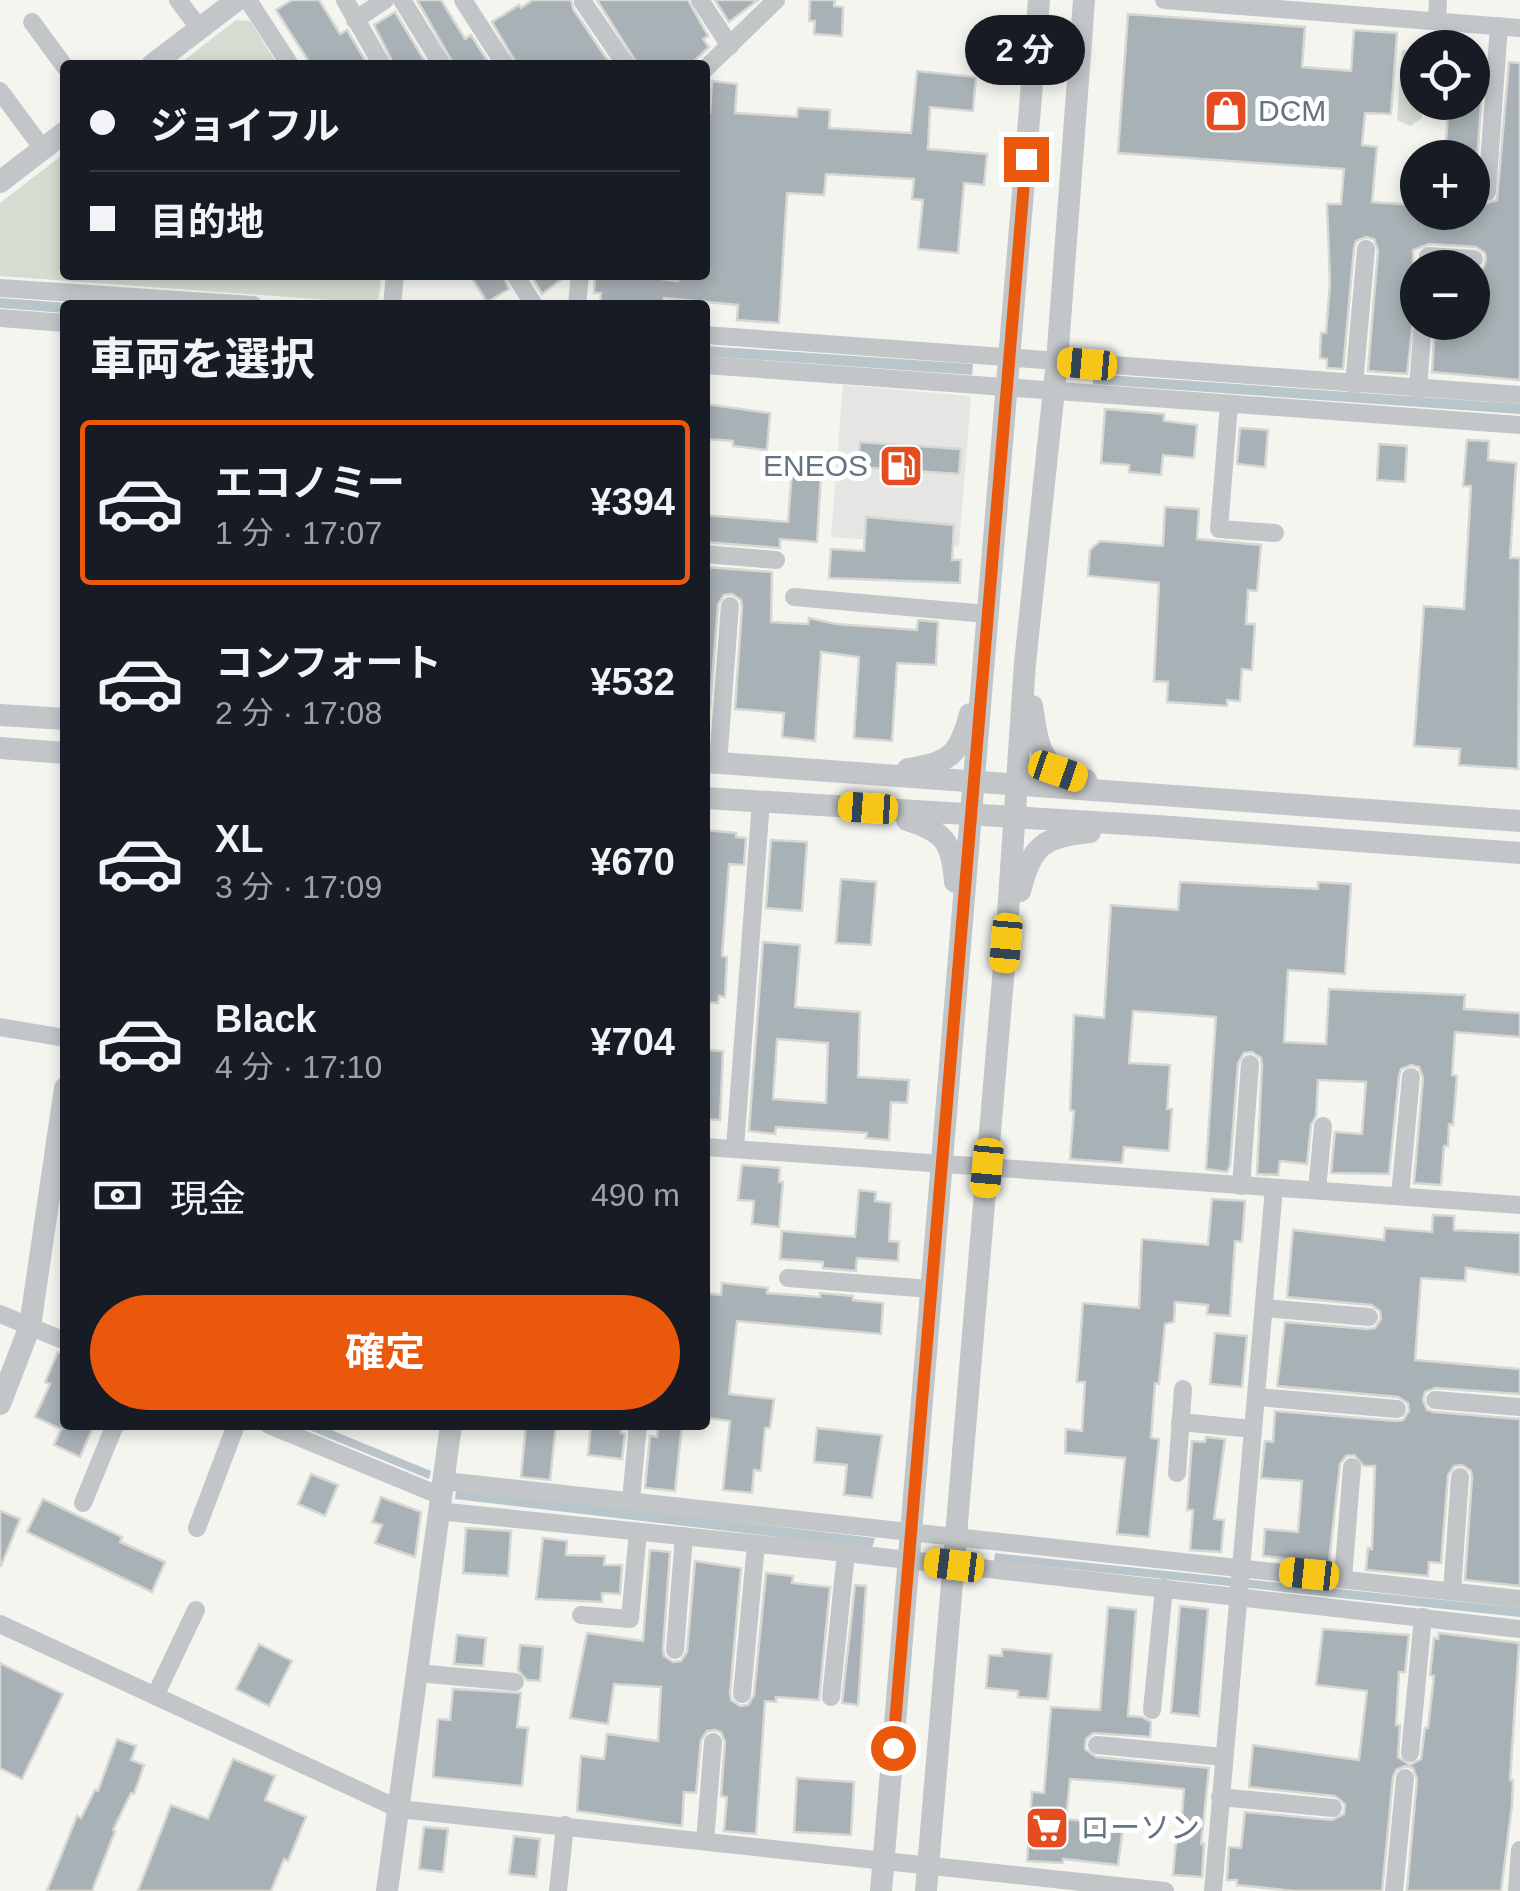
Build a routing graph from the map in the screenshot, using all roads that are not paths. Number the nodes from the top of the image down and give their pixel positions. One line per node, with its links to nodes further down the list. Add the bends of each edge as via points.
1 (178, 0): 20 (street)
2 (237, 0): 20 (street)
3 (248, 0): 24 (street)
4 (345, 0): 15 (street)
5 (385, 0): 15 (street)
6 (402, 0): 26 (street)
7 (463, 0): 27 (street)
8 (700, 0): 21 (street)
9 (776, 0): 21 (street)
10 (1039, 0): 42 (street)
11 (1084, 0): 43 (street)
12 (1164, 0): 16 (street)
13 (1438, 0): 16 (street)
14 (583, 2): 28 (street)
15 (355, 20): 25 (street)
16 (1437, 21): 18 (street)
17 (32, 22): 22 (street)
18 (1499, 26): 19 (street); 33 (street)
19 (1520, 28)
20 (200, 29): 23 (street)
21 (730, 46): 29 (street)
22 (60, 60)
23 (159, 60)
24 (287, 60)
25 (379, 60)
26 (439, 60)
27 (502, 60)
28 (623, 60)
29 (710, 65)
30 (0, 91): 32 (street)
31 (60, 136): 32 (street)
32 (43, 149): 34 (street)
33 (1490, 162)
34 (0, 182)
35 (1366, 249): 45 (street)
36 (0, 288): 37 (street)
37 (127, 300)
38 (0, 318): 39 (street)
39 (60, 323)
40 (710, 335): 42 (street)
41 (1422, 340): 47 (street)
42 (1009, 357): 43 (street); 46 (street)
43 (1057, 361): 45 (street); 48 (street)
44 (710, 365): 46 (street)
45 (1354, 384): 47 (street)
46 (1007, 388): 48 (street); 57 (street)
47 (1418, 390): 49 (street)
48 (1054, 391): 50 (street); 58 (street)
49 (1520, 395)
50 (1229, 405): 51 (street); 52 (street, via 1219,530)
51 (1520, 425)
52 (1275, 533)
53 (710, 554): 54 (street)
54 (776, 560)
55 (794, 598): 57 (street)
56 (730, 606): 64 (street)
57 (987, 614): 59 (street)
58 (1025, 663): 67 (street); 68 (street, via 1043,759 1080,779)
59 (983, 664): 65 (street, via 955,753 935,764); 66 (street)
60 (0, 715): 61 (street)
61 (60, 719)
62 (0, 748): 63 (street)
63 (60, 752)
64 (712, 762): 65 (street)
65 (870, 775): 66 (street)
66 (973, 782): 67 (street); 72 (street)
67 (1017, 784): 68 (street); 73 (street)
68 (1160, 793): 74 (street)
69 (710, 798): 70 (street)
70 (760, 802): 71 (street); 86 (street)
71 (868, 808): 72 (street); 77 (street, via 942,835 953,855)
72 (970, 814): 73 (street); 77 (street)
73 (1014, 817): 75 (street); 78 (street)
74 (1520, 821)
75 (1158, 826): 76 (street); 78 (street, via 1069,834 1039,846 1027,864)
76 (1520, 854)
77 (960, 940): 87 (street)
78 (1006, 943): 88 (street)
79 (0, 1027): 80 (street)
80 (60, 1037)
81 (1250, 1064): 89 (street)
82 (1411, 1077): 92 (street)
83 (60, 1122): 99 (street)
84 (1323, 1126): 91 (street)
85 (710, 1147): 86 (street)
86 (734, 1148): 87 (street)
87 (942, 1165): 88 (street); 95 (street)
88 (987, 1168): 89 (street); 124 (street)
89 (1241, 1186): 90 (street)
90 (1274, 1188): 91 (street); 96 (street)
91 (1316, 1190): 92 (street)
92 (1400, 1196): 93 (street)
93 (1520, 1204)
94 (788, 1278): 95 (street)
95 (931, 1290): 122 (street)
96 (1264, 1308): 98 (street); 102 (street)
97 (0, 1314): 99 (street)
98 (1369, 1317)
99 (30, 1326): 100 (street); 104 (street)
100 (60, 1338)
101 (1183, 1389): 107 (street)
102 (1256, 1397): 106 (street); 108 (street)
103 (1435, 1400): 105 (street)
104 (0, 1404)
105 (1520, 1407)
106 (1396, 1408)
107 (1180, 1422): 108 (street); 115 (street)
108 (1253, 1429): 130 (street)
109 (113, 1430): 119 (street)
110 (234, 1430): 120 (street)
111 (282, 1430): 117 (street)
112 (451, 1430): 117 (street)
113 (638, 1430): 118 (street)
114 (1352, 1467): 129 (street)
115 (1177, 1473)
116 (1460, 1477): 132 (street)
117 (441, 1496): 118 (street); 121 (street); 140 (street)
118 (631, 1500): 122 (street)
119 (83, 1502)
120 (197, 1528)
121 (638, 1532): 123 (street); 135 (street, via 630,1620)
122 (910, 1533): 124 (street); 127 (street)
123 (684, 1536): 125 (street); 139 (street)
124 (956, 1538): 128 (street); 130 (street)
125 (756, 1544): 126 (street); 142 (street)
126 (846, 1553): 127 (street); 144 (street)
127 (908, 1560): 128 (street); 157 (street)
128 (954, 1565): 131 (street); 158 (street)
129 (1343, 1578): 130 (street); 132 (street)
130 (1240, 1582): 131 (street); 136 (street); 149 (street)
131 (1164, 1588): 145 (street)
132 (1452, 1591): 133 (street)
133 (1520, 1599)
134 (196, 1610): 143 (street)
135 (580, 1615)
136 (1424, 1617): 138 (street); 148 (street)
137 (0, 1624): 143 (street)
138 (1520, 1629)
139 (675, 1650)
140 (417, 1672): 141 (street); 153 (street)
141 (515, 1682)
142 (742, 1694)
143 (155, 1696): 153 (street)
144 (830, 1697)
145 (1152, 1710)
146 (712, 1742): 155 (street)
147 (1097, 1745): 149 (street)
148 (1410, 1753)
149 (1224, 1757): 151 (street)
150 (1406, 1778): 165 (street)
151 (1220, 1797): 152 (street); 164 (street)
152 (1333, 1808)
153 (399, 1809): 154 (street); 159 (street)
154 (564, 1825): 155 (street); 160 (street)
155 (705, 1840): 157 (street)
156 (1520, 1850): 166 (street)
157 (884, 1861): 158 (street); 161 (street)
158 (930, 1865): 162 (street); 163 (street)
159 (387, 1891)
160 (558, 1891)
161 (881, 1891)
162 (926, 1891)
163 (1164, 1891)
164 (1213, 1891)
165 (1394, 1891)
166 (1518, 1891)

